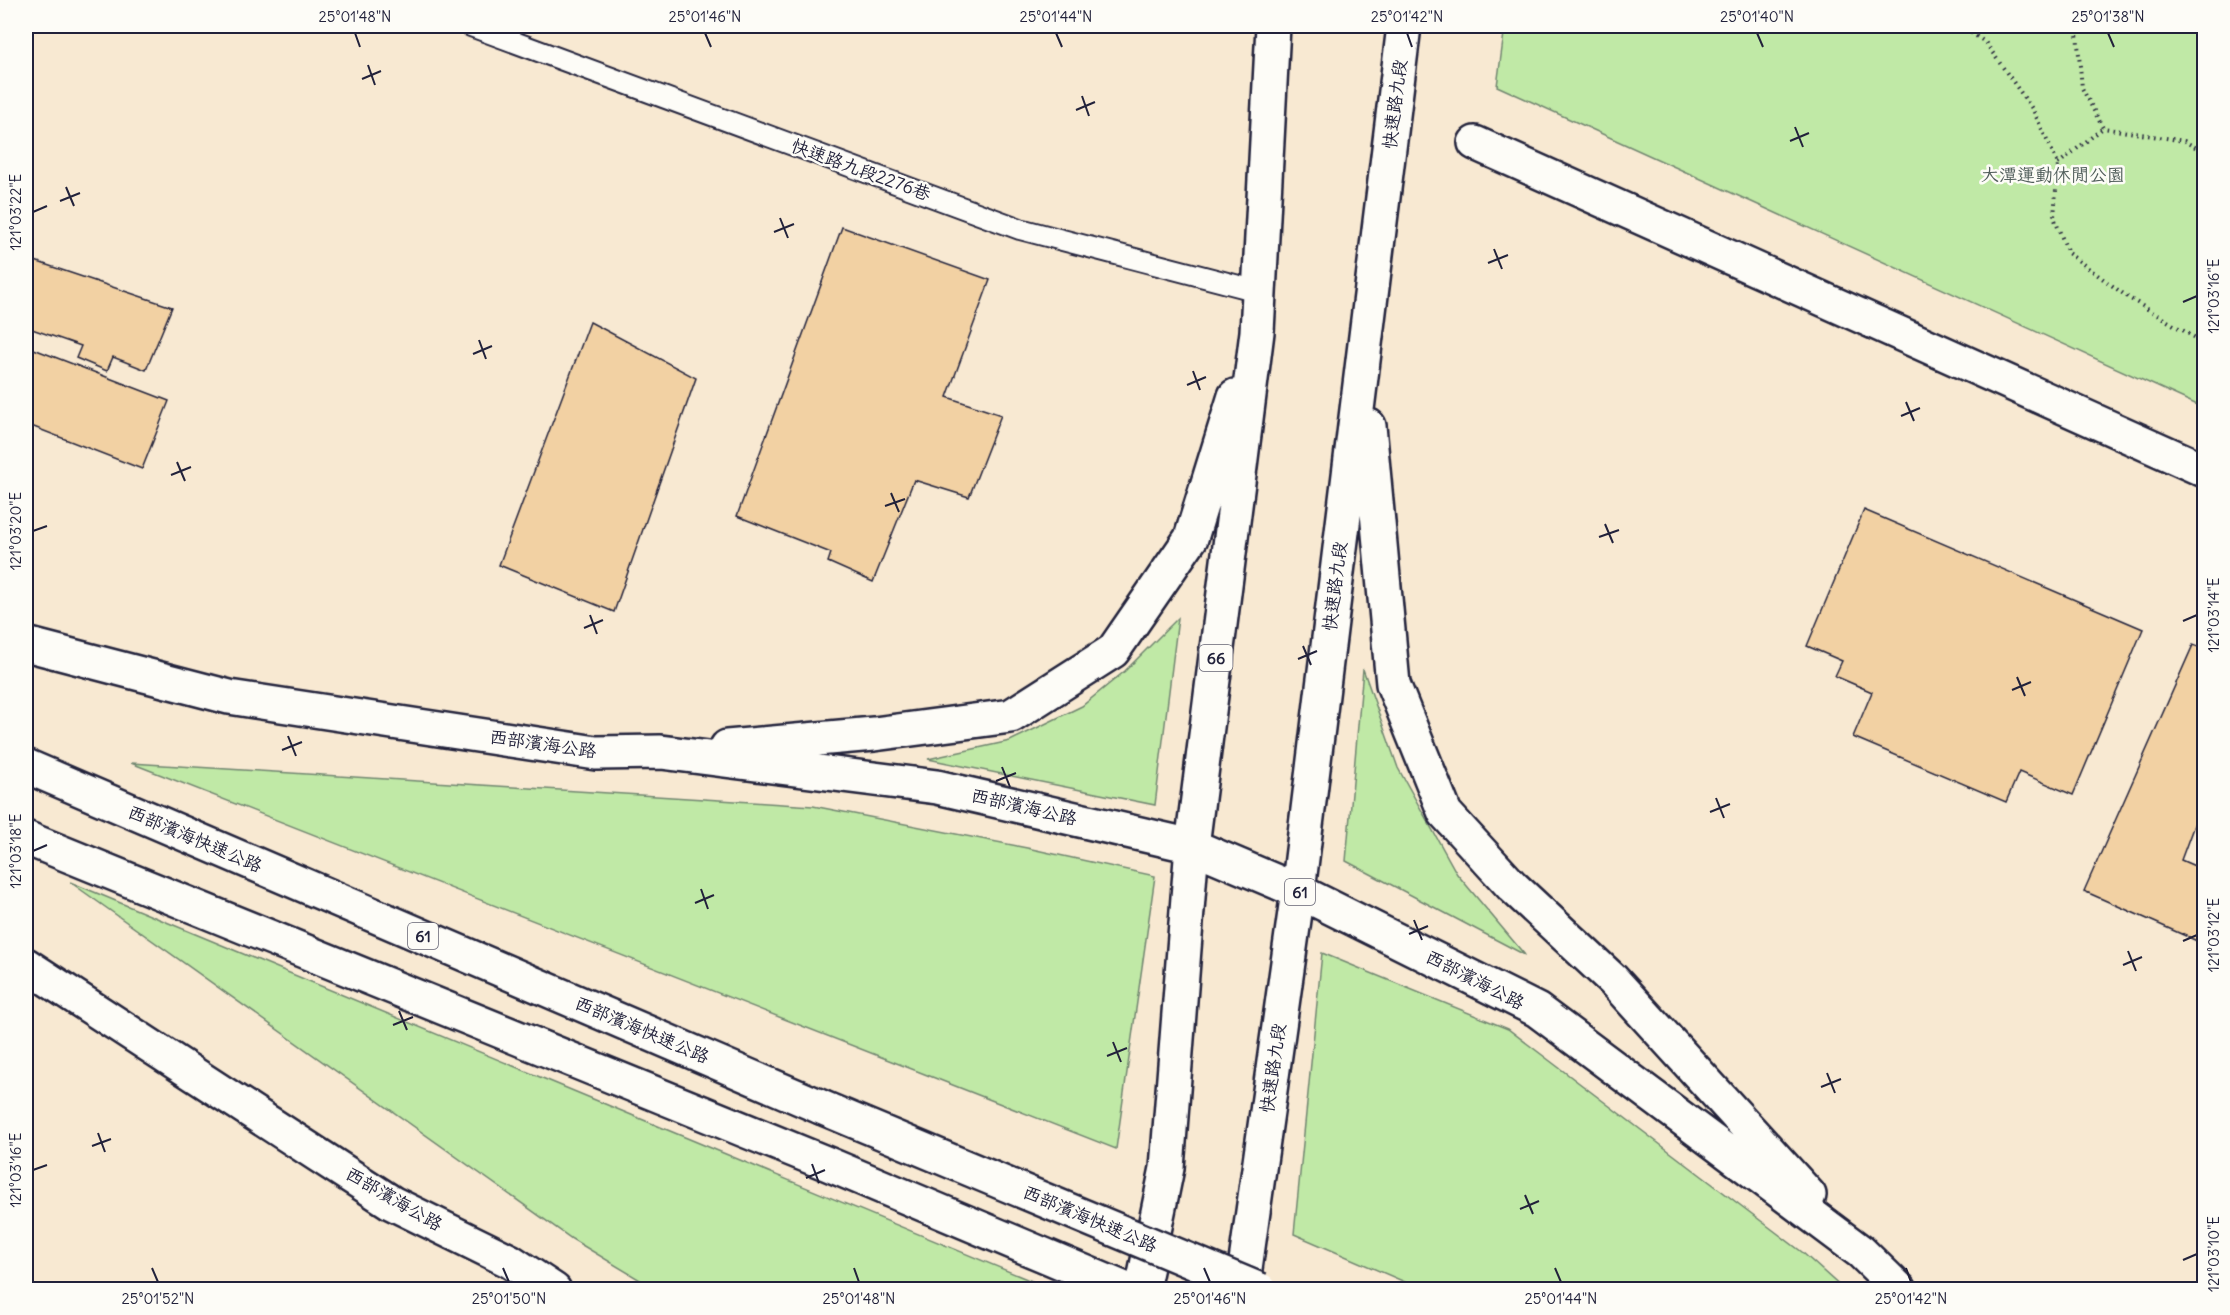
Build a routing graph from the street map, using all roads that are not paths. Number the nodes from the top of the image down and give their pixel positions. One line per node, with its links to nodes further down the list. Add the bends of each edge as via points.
1 (471, 26): 5 (lane, 快速路九段2276巷, via 1020,230)
2 (1273, 26): 5 (main road, 66)
3 (1404, 26): 7 (main road, 快速路九段)
4 (1475, 143): 8 (main road)
5 (1258, 291): 6 (main road, 66)
6 (1257, 332): 10 (main road, via 1191,538 1113,651 1011,716 874,734); 13 (main road, 66)
7 (1363, 362): 14 (main road, 快速路九段); 16 (main road, via 1394,684 1445,813 1512,886 1613,980)
8 (2205, 470)
9 (26, 645): 10 (main road, 西部濱海公路 / 61, via 229,697 596,753)
10 (661, 752): 13 (main road, 西部濱海公路 / 61, via 937,787)
11 (26, 766): 21 (main road, 西部濱海快速公路 / 61, bridge, via 821,1107)
12 (26, 838): 18 (main road, via 828,1164)
13 (1192, 846): 14 (main road, 西部濱海公路 / 61); 19 (main road, 66, via 1167,1168)
14 (1298, 891): 16 (main road, 西部濱海公路 / 61, via 1537,1010); 20 (main road, 快速路九段)
15 (26, 965): 17 (main road, 西部濱海公路, via 392,1203 510,1261)
16 (1861, 1252): 22 (main road, 西部濱海公路 / 61)
17 (554, 1290)
18 (1127, 1290)
19 (1142, 1290)
20 (1242, 1290)
21 (1260, 1290)
22 (1900, 1290)

